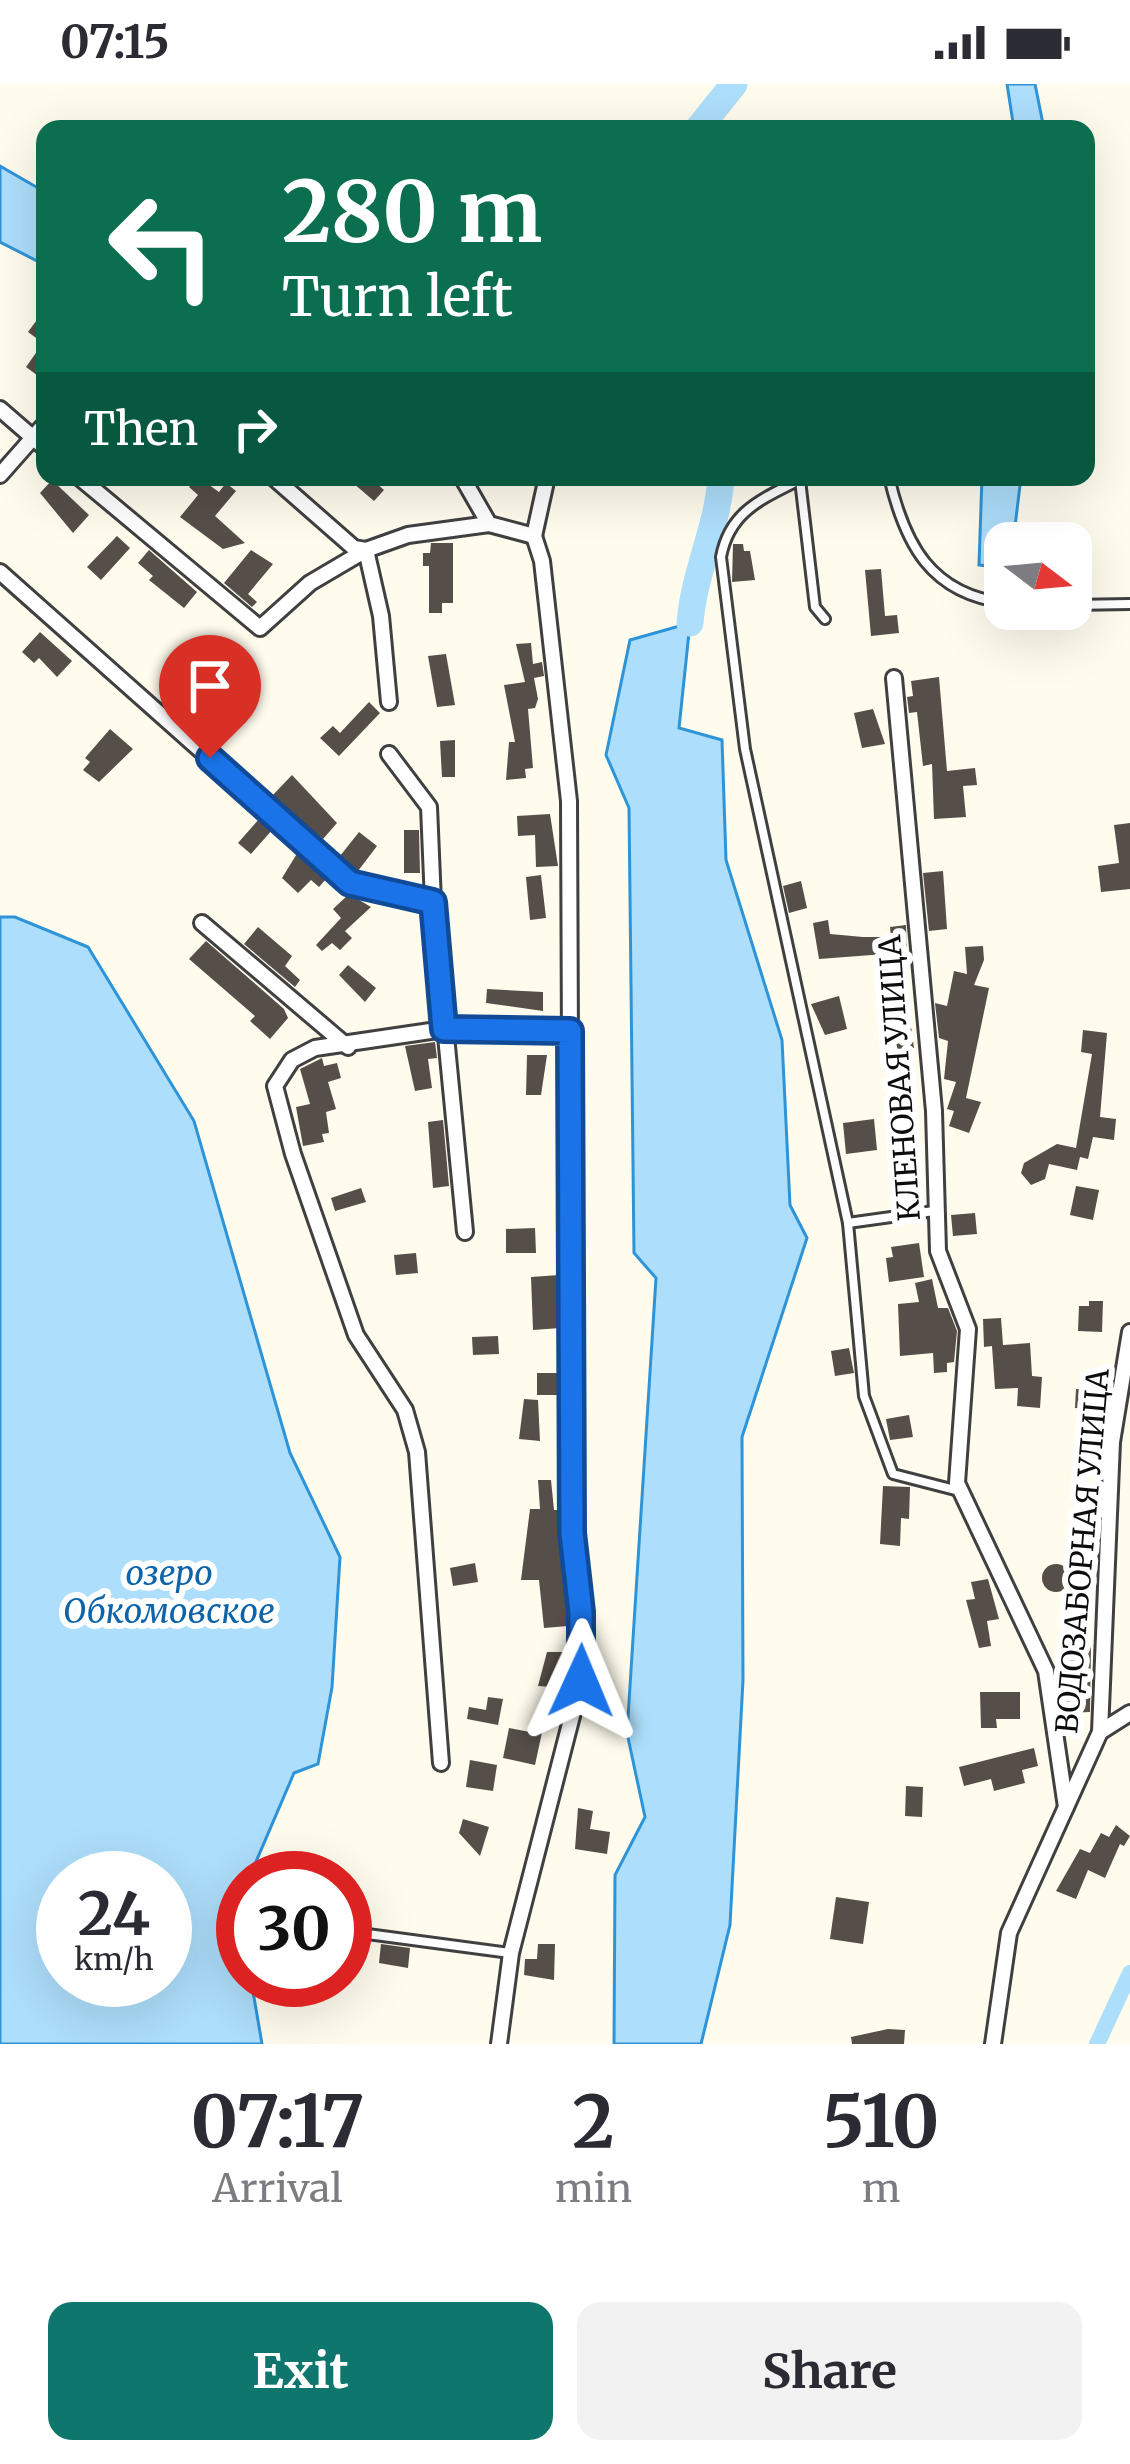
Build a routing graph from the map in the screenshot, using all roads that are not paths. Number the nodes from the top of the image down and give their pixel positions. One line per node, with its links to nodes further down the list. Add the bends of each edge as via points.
1 (0, 409): 2 (street)
2 (36, 440)
3 (36, 445): 4 (street)
4 (0, 475)
5 (90, 486): 14 (street, via 256,627)
6 (283, 486): 14 (street)
7 (467, 486): 12 (street)
8 (545, 486): 13 (street)
9 (789, 486): 29 (lane, via 735,518 721,557 745,749)
10 (804, 486): 19 (lane, via 815,607)
11 (892, 486): 16 (lane, via 903,527 931,572)
12 (489, 524): 13 (street); 14 (street, via 407,535)
13 (534, 536): 26 (street, via 569,801)
14 (366, 550): 21 (street)
15 (0, 572): 23 (street, via 350,883)
16 (984, 599)
17 (1130, 604): 18 (lane)
18 (1092, 605)
19 (825, 619)
20 (894, 678): 28 (street, КЛЕНОВАЯ УЛИЦА, via 934,1112)
21 (389, 702)
22 (389, 754): 23 (street, via 429,807)
23 (433, 902): 25 (street)
24 (202, 923): 27 (street)
25 (444, 1029): 26 (street); 27 (street); 30 (street)
26 (570, 1031): 38 (street, via 572,1533 581,1681)
27 (348, 1048): 35 (street, via 315,1048 292,1060 275,1086 356,1335 405,1410 416,1452)
28 (934, 1211): 29 (lane); 32 (street, КЛЕНОВАЯ УЛИЦА, via 938,1251 968,1329)
29 (848, 1223): 32 (lane, via 864,1396 890,1470)
30 (465, 1232)
31 (1130, 1332): 34 (street, ВОДОЗАБОРНАЯ УЛИЦА, via 1112,1442)
32 (960, 1492): 36 (street, КЛЕНОВАЯ УЛИЦА, via 1046,1671)
33 (1130, 1713): 34 (street)
34 (1100, 1732): 36 (street, ВОДОЗАБОРНАЯ УЛИЦА)
35 (441, 1763)
36 (1066, 1807): 40 (street, ВОДОЗАБОРНАЯ УЛИЦА, via 1009,1934)
37 (372, 1934): 38 (lane)
38 (511, 1954): 39 (street)
39 (499, 2044)
40 (993, 2044)

